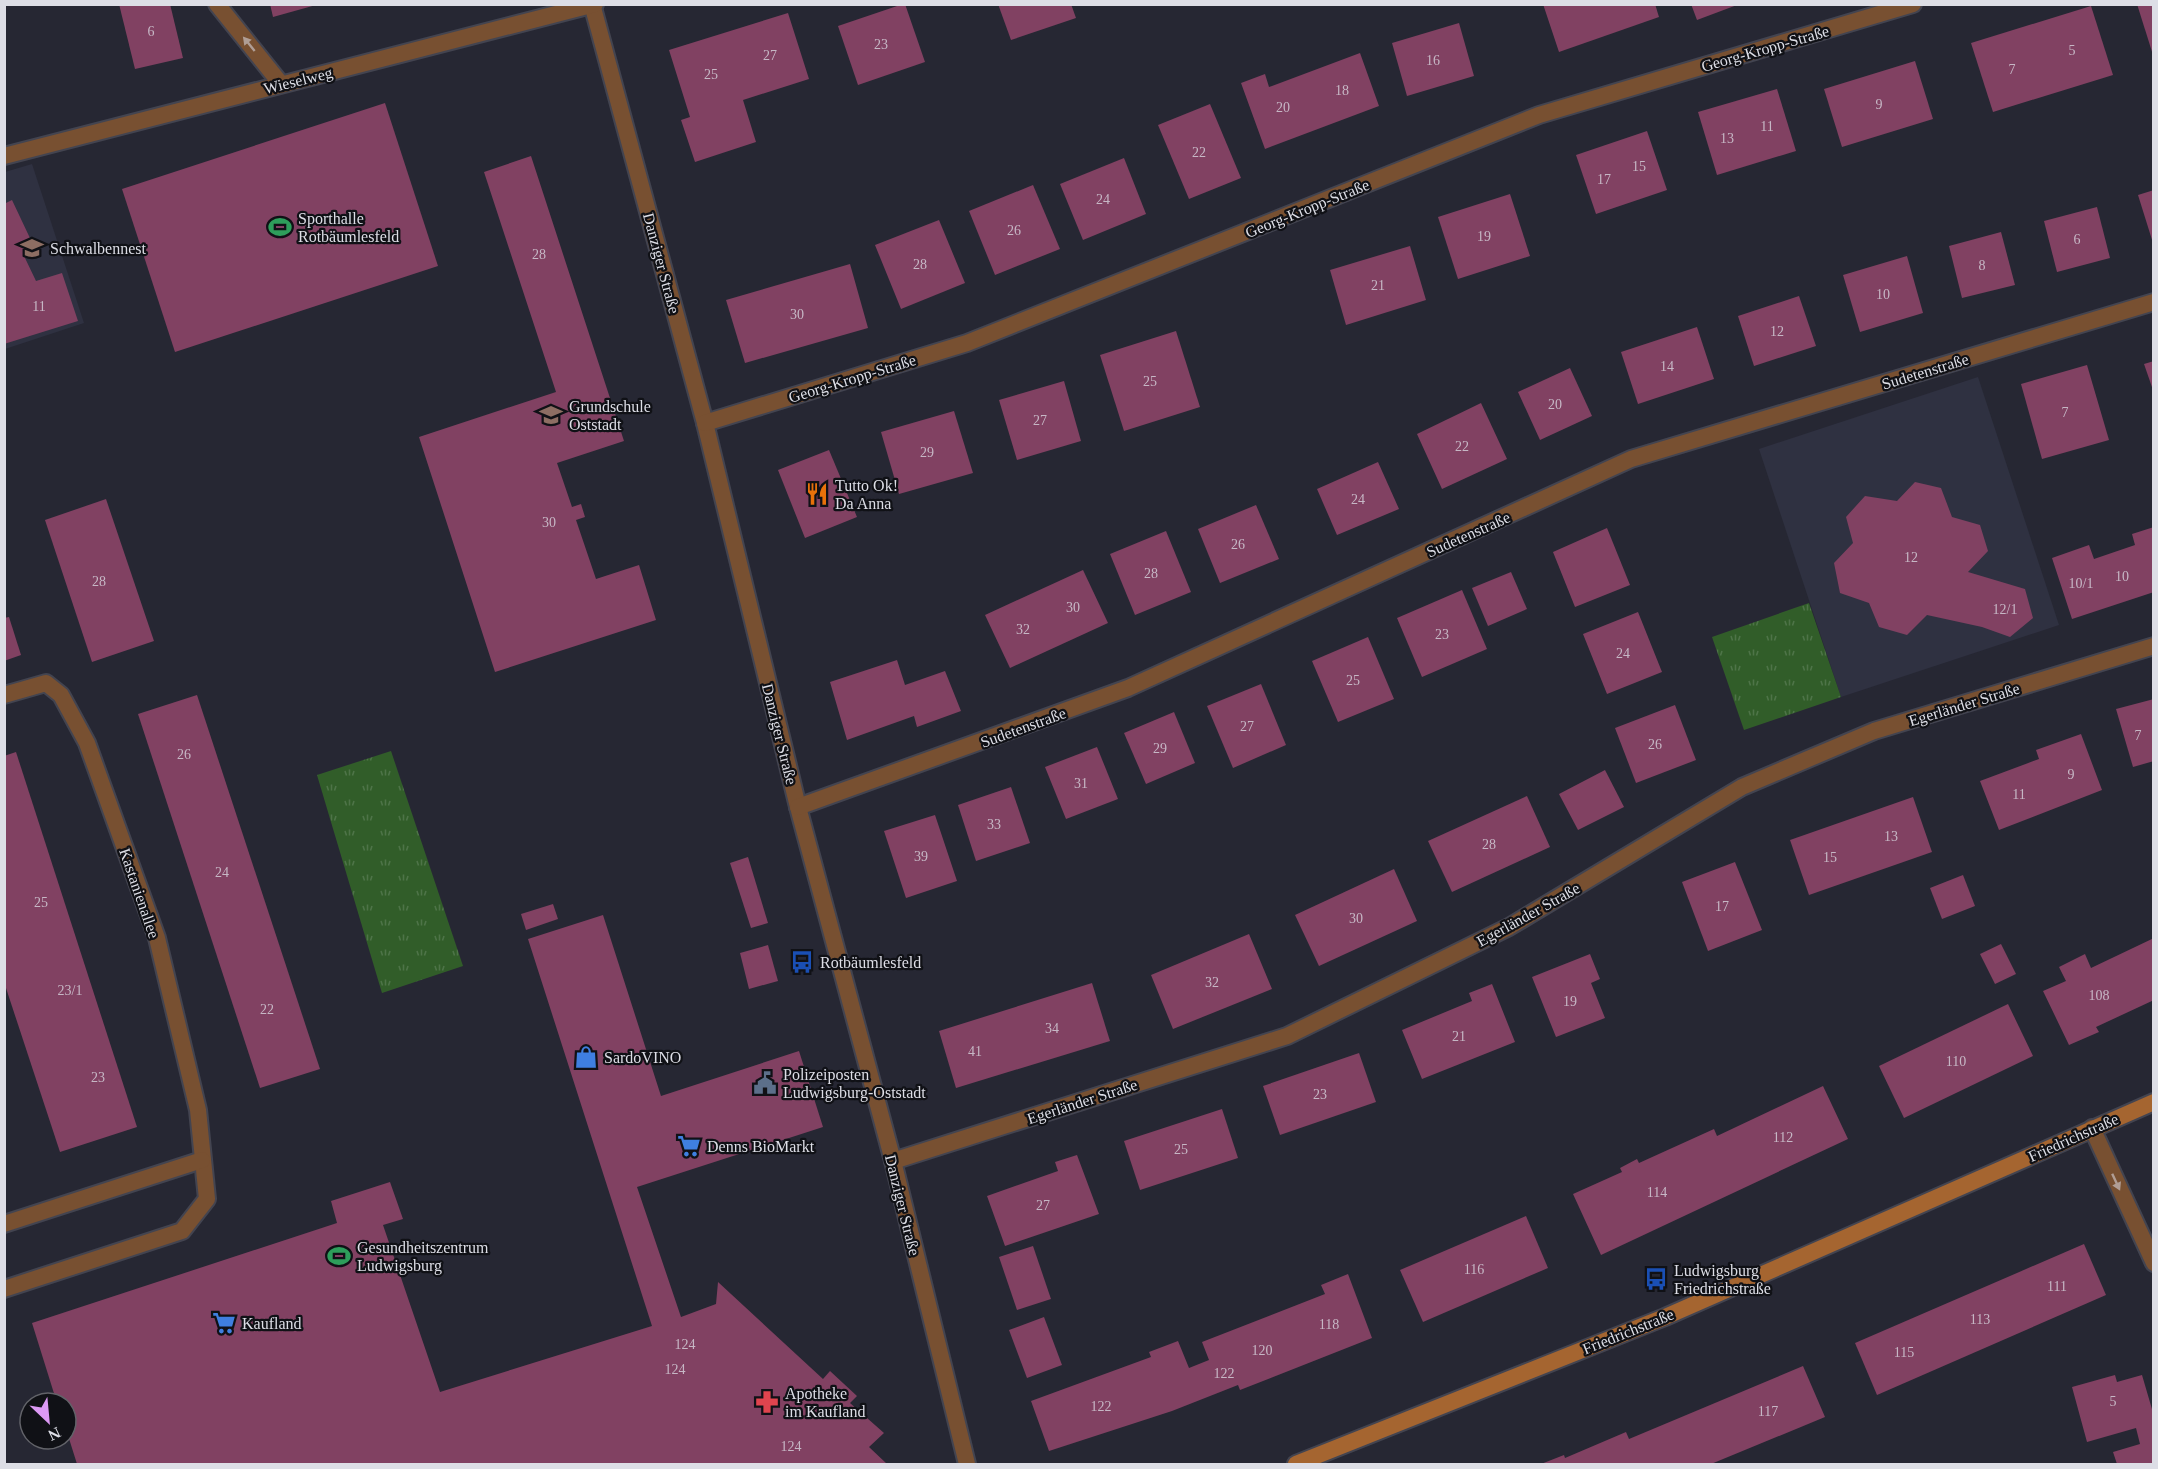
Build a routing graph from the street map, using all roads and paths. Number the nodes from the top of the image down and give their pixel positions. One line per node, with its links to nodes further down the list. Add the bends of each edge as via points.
1 (217, 4): 4 (street, one-way to 1)
2 (1913, 4): 7 (street, Georg-Kropp-Straße, via 1539,115 967,343)
3 (593, 5): 4 (street, Wieselweg); 7 (street, Danziger Straße)
4 (281, 84): 5 (street, Wieselweg)
5 (4, 156)
6 (2154, 302): 10 (street, Sudetenstraße, via 1631,459 1128,688)
7 (705, 423): 10 (street, Danziger Straße)
8 (2154, 646): 14 (street, Egerländer Straße, via 1874,731 1742,787 1509,927 1287,1036)
9 (4, 695): 13 (street, Kastanienallee, via 46,683 61,695 87,743 157,938 198,1110)
10 (798, 807): 14 (street, Danziger Straße)
11 (2154, 1102): 12 (main road, Friedrichstraße)
12 (2092, 1128): 16 (street, one-way to 16); 19 (main road, Friedrichstraße, via 1665,1317)
13 (202, 1161): 15 (street); 17 (street, Kastanienallee, via 207,1199 182,1231)
14 (893, 1161): 18 (street, Danziger Straße)
15 (4, 1224)
16 (2154, 1263)
17 (4, 1288)
18 (967, 1464)
19 (1296, 1464)

